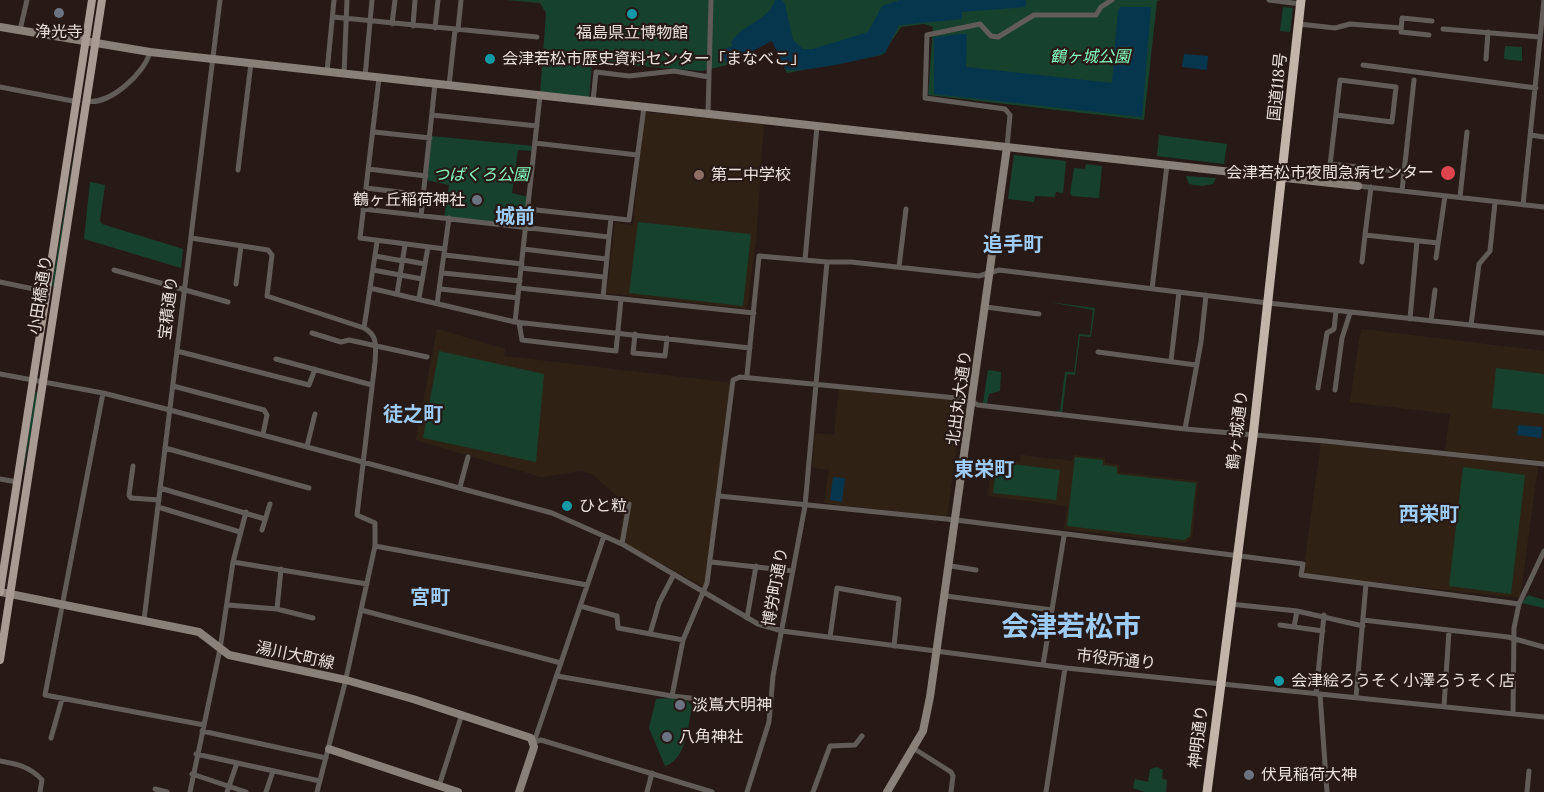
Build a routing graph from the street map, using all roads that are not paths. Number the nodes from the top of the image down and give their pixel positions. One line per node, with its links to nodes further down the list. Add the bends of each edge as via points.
1 (27, 0): 28 (street)
2 (92, 0): 34 (main road, 小田橋通り)
3 (102, 0): 35 (main road, 小田橋通り)
4 (220, 0): 37 (street, 宝積通り)
5 (334, 0): 17 (street)
6 (347, 0): 18 (street)
7 (372, 0): 20 (street)
8 (395, 0): 21 (street)
9 (415, 0): 23 (street)
10 (438, 0): 25 (street)
11 (461, 0): 29 (street)
12 (711, 0): 44 (street)
13 (1112, 0): 66 (street, via 1096,15 1034,15 998,37 991,36 980,24 927,35 925,98 1005,109 1010,115)
14 (1269, 0): 16 (street)
15 (1544, 0): 32 (street)
16 (1301, 2): 22 (highway, 国道118号)
17 (333, 17): 18 (street); 41 (street)
18 (345, 19): 20 (street); 42 (street, via 348,37)
19 (1432, 21): 26 (street, via 1402,18)
20 (369, 22): 21 (street); 43 (street)
21 (392, 24): 23 (street)
22 (1299, 24): 26 (street); 74 (highway, 国道118号)
23 (413, 26): 25 (street)
24 (0, 27): 28 (street)
25 (435, 28): 29 (street)
26 (1401, 28): 31 (street, via 1401,32)
27 (1443, 29): 30 (street)
28 (20, 30): 34 (street)
29 (457, 30): 33 (street); 48 (street)
30 (1488, 32): 32 (street); 38 (street)
31 (1429, 35)
32 (1540, 37): 50 (street)
33 (537, 38)
34 (86, 41): 35 (street); 53 (main road, 小田橋通り)
35 (95, 44): 36 (street); 53 (main road, 小田橋通り)
36 (150, 52): 37 (street); 53 (street, via 146,66 113,95 96,102)
37 (214, 59): 39 (street); 95 (street, 宝積通り)
38 (1486, 59)
39 (250, 63): 41 (street); 71 (street)
40 (1363, 65): 50 (street)
41 (327, 72): 42 (street)
42 (344, 74): 43 (street)
43 (365, 77): 45 (street)
44 (709, 77): 52 (street, via 674,71 629,76 596,72); 55 (street)
45 (379, 78): 47 (street); 60 (street)
46 (1414, 80): 79 (street)
47 (435, 84): 48 (street); 56 (street)
48 (449, 86): 51 (street)
49 (0, 87): 53 (street)
50 (1536, 87): 62 (street)
51 (540, 96): 52 (street); 58 (street)
52 (593, 101): 54 (street)
53 (82, 102): 129 (main road, 小田橋通り); 131 (main road, 小田橋通り)
54 (644, 107): 55 (street); 67 (street)
55 (708, 114): 59 (street)
56 (432, 115): 58 (street); 64 (street)
57 (1336, 115): 57 (street, via 1340,80 1396,87 1392,122); 68 (street)
58 (537, 126): 65 (street)
59 (817, 126): 66 (street); 108 (street)
60 (374, 132): 64 (street); 70 (street)
61 (1467, 132): 82 (street)
62 (1531, 135): 63 (street); 84 (street)
63 (1544, 137)
64 (430, 138): 73 (street)
65 (535, 143): 67 (street); 88 (street)
66 (1007, 147): 69 (street); 117 (street, 北出丸大通り)
67 (638, 155): 91 (street, via 629,220)
68 (1330, 164): 72 (street); 75 (street)
69 (1167, 165): 74 (street); 126 (street)
70 (368, 169): 73 (street); 78 (street)
71 (238, 170)
72 (1397, 171)
73 (426, 176): 80 (street)
74 (1282, 178): 75 (street); 139 (highway, 鶴ヶ城通り)
75 (1328, 182): 76 (street)
76 (1358, 186): 77 (street)
77 (1371, 187): 79 (street); 93 (street)
78 (366, 188): 80 (street); 87 (street)
79 (1402, 191): 81 (street)
80 (423, 195): 89 (street)
81 (1445, 196): 82 (street); 98 (street)
82 (1460, 197): 83 (street)
83 (1495, 202): 84 (street); 149 (street, via 1490,251 1479,264)
84 (1523, 205): 85 (street)
85 (1544, 207)
86 (906, 208): 113 (street)
87 (363, 209): 89 (street); 97 (street, via 360,238)
88 (527, 209): 91 (street); 92 (street)
89 (421, 216): 90 (street)
90 (448, 218): 92 (street); 103 (street)
91 (611, 218): 94 (street)
92 (526, 228): 94 (street); 102 (street)
93 (1365, 235): 96 (street); 110 (street)
94 (609, 237): 107 (street)
95 (191, 238): 100 (street); 125 (street, 宝積通り)
96 (1418, 241): 98 (street); 146 (street)
97 (378, 242): 99 (street); 104 (street)
98 (1438, 243): 105 (street)
99 (405, 245): 101 (street); 106 (street)
100 (241, 246): 122 (street); 150 (street, via 268,250 272,255 267,296)
101 (428, 247): 103 (street); 111 (street)
102 (523, 249): 107 (street); 112 (street)
103 (445, 252): 112 (street); 116 (street)
104 (375, 256): 106 (street); 115 (street)
105 (1436, 258)
106 (403, 260): 111 (street); 118 (street)
107 (606, 260): 119 (street)
108 (805, 260): 109 (street); 143 (street, via 759,256)
109 (827, 262): 113 (street); 169 (street, 博労町通り)
110 (1362, 262)
111 (425, 264): 120 (street)
112 (522, 266): 119 (street); 123 (street)
113 (899, 267): 117 (street, via 979,276)
114 (114, 270): 125 (street)
115 (373, 270): 118 (street); 124 (street)
116 (443, 273): 123 (street); 127 (street)
117 (990, 273): 126 (street, via 999,270); 141 (street, 北出丸大通り)
118 (400, 275): 120 (street); 132 (street)
119 (604, 277): 134 (street)
120 (422, 279): 135 (street)
121 (0, 282): 129 (street)
122 (236, 284)
123 (520, 284): 134 (street); 136 (street)
124 (370, 288): 132 (street); 150 (street)
125 (185, 289): 138 (street); 158 (street, 宝積通り)
126 (1152, 289): 130 (street)
127 (441, 290): 136 (street); 140 (street)
128 (1435, 290): 147 (street)
129 (47, 292): 131 (street); 167 (main road, 小田橋通り)
130 (1179, 292): 133 (street); 162 (street)
131 (56, 294): 168 (main road, 小田橋通り)
132 (397, 294): 135 (street)
133 (1206, 295): 139 (street); 163 (street)
134 (603, 297): 137 (street)
135 (418, 298): 140 (street)
136 (518, 298): 148 (street)
137 (621, 299): 143 (street); 151 (street)
138 (228, 302)
139 (1268, 303): 142 (street); 180 (highway, 鶴ヶ城通り)
140 (437, 304): 148 (street)
141 (986, 307): 145 (street); 175 (street, 北出丸大通り)
142 (1336, 311): 144 (street); 172 (street, via 1334,329 1327,333)
143 (754, 313): 157 (street)
144 (1350, 313): 146 (street); 173 (street, via 1342,338)
145 (1039, 314)
146 (1410, 319): 147 (street)
147 (1431, 321): 149 (street)
148 (517, 322): 151 (street); 151 (street, via 522,340 616,351)
149 (1471, 325): 153 (street)
150 (363, 327): 156 (street, via 373,334)
151 (618, 332): 154 (street)
152 (312, 333): 156 (street)
153 (1544, 333)
154 (635, 334): 155 (street); 155 (street, via 633,353 665,356)
155 (667, 338): 157 (street)
156 (376, 348): 160 (street); 170 (street)
157 (750, 348): 166 (street)
158 (177, 351): 164 (street, via 309,385); 171 (street, 宝積通り)
159 (1098, 352): 162 (street)
160 (427, 357)
161 (276, 359): 164 (street)
162 (1172, 361): 163 (street)
163 (1196, 365): 178 (street)
164 (315, 369): 170 (street)
165 (0, 374): 167 (street, 市役所通り)
166 (747, 375): 169 (street); 192 (street, via 733,380)
167 (32, 382): 168 (street, 市役所通り); 188 (main road, 小田橋通り)
168 (42, 383): 174 (street, 市役所通り); 221 (main road, 小田橋通り)
169 (816, 384): 175 (street, via 967,399); 196 (street, 博労町通り)
170 (372, 385): 184 (street)
171 (173, 386): 176 (street, 宝積通り); 179 (street, via 264,410 267,415)
172 (1318, 388)
173 (1335, 390)
174 (103, 393): 176 (street, 市役所通り); 223 (street)
175 (973, 404): 178 (street); 199 (street, 北出丸大通り)
176 (170, 410): 179 (street, 市役所通り); 182 (street, 宝積通り)
177 (315, 414): 181 (street)
178 (1185, 429): 180 (street)
179 (263, 434): 181 (street, 市役所通り)
180 (1253, 436): 185 (street); 207 (highway, 鶴ヶ城通り)
181 (307, 446): 184 (street, 市役所通り)
182 (165, 448): 189 (street, 宝積通り); 190 (street)
183 (468, 457): 191 (street)
184 (362, 462): 191 (street, 市役所通り); 205 (street, via 357,515 375,523)
185 (1544, 464)
186 (134, 466): 193 (street, via 129,495)
187 (0, 479): 188 (street)
188 (17, 482): 219 (main road, 小田橋通り)
189 (160, 488): 193 (street, 宝積通り); 197 (street)
190 (309, 488)
191 (460, 488): 202 (street, 市役所通り, via 552,513)
192 (719, 496): 196 (street); 209 (street)
193 (159, 504): 201 (street); 235 (street, 宝積通り)
194 (270, 504): 198 (street)
195 (628, 504): 204 (street)
196 (805, 506): 199 (street); 214 (street, 博労町通り)
197 (246, 512): 198 (street); 201 (street)
198 (265, 519): 200 (street)
199 (956, 520): 203 (street); 211 (street, 北出丸大通り)
200 (262, 530)
201 (240, 532): 208 (street)
202 (604, 536): 204 (street, 市役所通り); 218 (street)
203 (1064, 536): 207 (street); 230 (street)
204 (622, 544): 215 (street, 市役所通り)
205 (375, 546): 216 (street); 218 (street)
206 (1544, 551): 225 (street)
207 (1236, 556): 217 (street, via 1303,564 1301,576); 224 (highway, 鶴ヶ城通り)
208 (233, 562): 212 (street); 226 (street)
209 (711, 562): 210 (street); 220 (street)
210 (756, 566): 214 (street); 234 (street)
211 (951, 566): 213 (street); 222 (street, 北出丸大通り)
212 (281, 569): 216 (street); 228 (street)
213 (976, 570)
214 (793, 571): 239 (street, 博労町通り)
215 (674, 573): 220 (street, 市役所通り); 242 (street)
216 (367, 584): 229 (street)
217 (1366, 584): 225 (street); 236 (street)
218 (587, 585): 227 (street)
219 (0, 592): 221 (street, 湯川大町線)
220 (705, 592): 234 (street, 市役所通り); 245 (street)
221 (10, 594): 223 (street, 湯川大町線); 250 (main road, 小田橋通り)
222 (946, 596): 230 (street); 249 (street, 北出丸大通り)
223 (62, 604): 235 (street, 湯川大町線); 260 (street, via 45,691 47,697)
224 (1230, 604): 231 (street); 256 (highway, 鶴ヶ城通り)
225 (1519, 604): 244 (street)
226 (228, 605): 228 (street); 248 (street)
227 (580, 606): 242 (street, via 617,616 618,628); 251 (street)
228 (277, 609): 233 (street)
229 (361, 610): 251 (street); 255 (street)
230 (1052, 610): 252 (street)
231 (1296, 611): 232 (street); 238 (street)
232 (1324, 615): 236 (street, via 1344,624); 240 (street)
233 (313, 618)
234 (747, 618): 239 (street, 市役所通り)
235 (144, 620): 248 (street, 湯川大町線, via 199,632)
236 (1363, 623): 241 (street); 259 (street)
237 (1280, 626): 238 (street)
238 (1294, 627): 240 (street)
239 (782, 631): 243 (street, 市役所通り); 262 (street, 博労町通り)
240 (1323, 631): 257 (street)
241 (1449, 631): 244 (street); 261 (street)
242 (650, 634): 245 (street)
243 (830, 637): 246 (street, 市役所通り); 246 (street, via 837,588 899,599)
244 (1512, 639): 247 (street); 263 (street)
245 (683, 640): 258 (street)
246 (894, 646): 249 (street, 市役所通り)
247 (1544, 647)
248 (220, 649): 255 (street, 湯川大町線, via 233,656); 266 (street)
249 (938, 653): 252 (street, 市役所通り); 270 (street, 北出丸大通り, via 926,719)
250 (0, 660)
251 (561, 663): 254 (street)
252 (1043, 665): 253 (street, 市役所通り)
253 (1065, 668): 256 (street, 市役所通り); 298 (street)
254 (557, 676): 258 (street); 269 (street)
255 (346, 680): 264 (street, 湯川大町線); 271 (street)
256 (1221, 685): 257 (street, 市役所通り); 299 (highway, 神明通り)
257 (1318, 694): 259 (street, 市役所通り); 300 (street)
258 (672, 696): 262 (street)
259 (1356, 697): 261 (street, 市役所通り)
260 (62, 699): 266 (street); 268 (street)
261 (1443, 706): 263 (street, 市役所通り)
262 (771, 707): 294 (street, 博労町通り)
263 (1514, 713): 265 (street, 市役所通り)
264 (462, 714): 269 (street, 湯川大町線); 281 (street)
265 (1544, 717)
266 (203, 728): 272 (street); 273 (street)
267 (862, 736): 295 (street, via 855,745 830,746)
268 (51, 738)
269 (534, 742): 278 (street, via 541,740); 291 (street)
270 (913, 748): 296 (street, 北出丸大通り); 297 (street, via 951,772)
271 (329, 749): 273 (street); 281 (street)
272 (196, 754): 275 (street); 279 (street)
273 (326, 758): 280 (street)
274 (0, 761): 284 (street, via 20,764 35,772 42,780)
275 (237, 763): 276 (street); 283 (street)
276 (273, 771): 280 (street); 288 (street)
277 (1528, 771): 302 (street)
278 (652, 773): 292 (street); 293 (street)
279 (192, 774): 283 (street); 286 (street)
280 (320, 781): 289 (street)
281 (440, 788): 290 (street)
282 (155, 789): 285 (street)
283 (228, 789): 287 (street)
284 (40, 792)
285 (167, 792)
286 (190, 792)
287 (246, 792)
288 (266, 792)
289 (317, 792)
290 (458, 792)
291 (519, 792)
292 (647, 792)
293 (712, 792)
294 (747, 792)
295 (813, 792)
296 (887, 792)
297 (951, 792)
298 (1046, 792)
299 (1207, 792)
300 (1327, 792)
301 (1520, 792): 302 (street)
302 (1526, 792)

